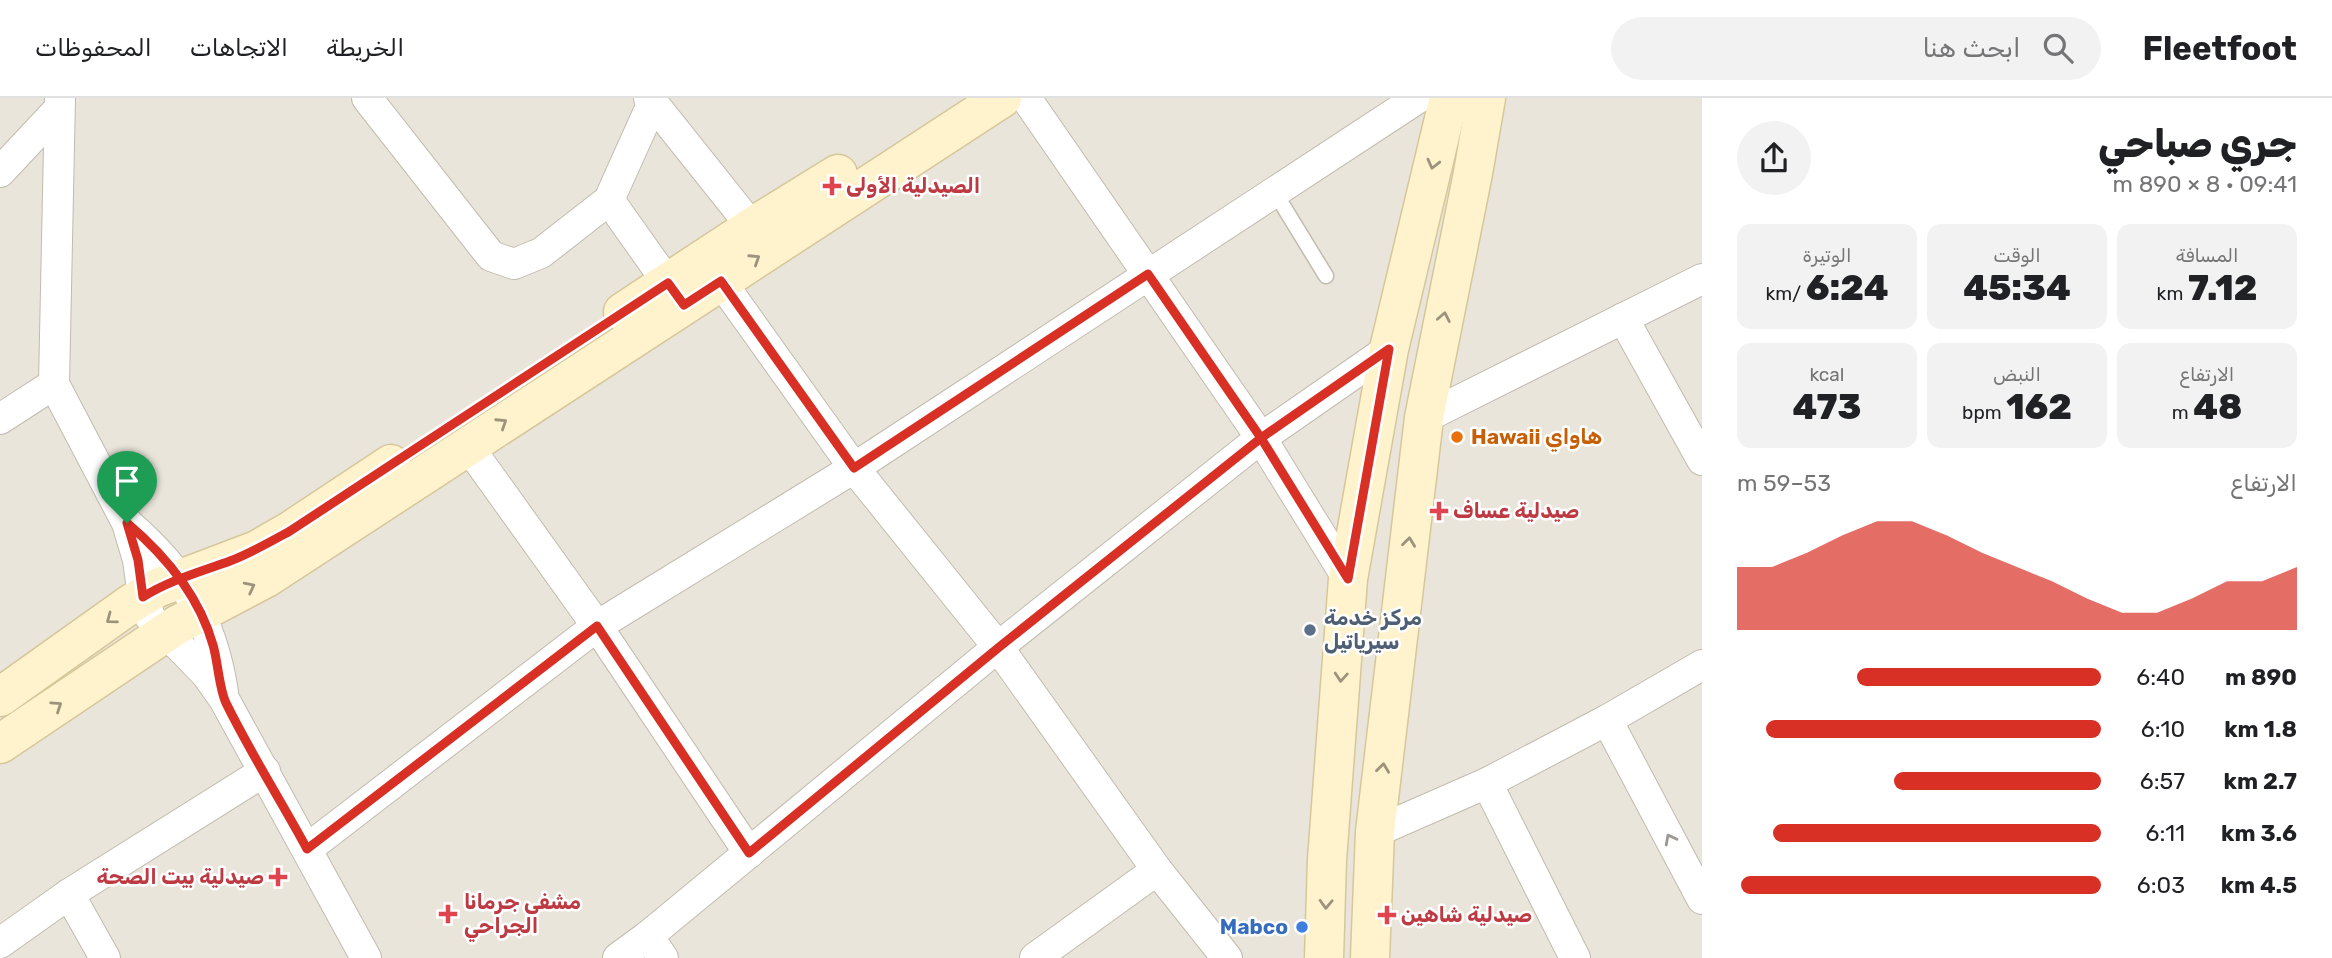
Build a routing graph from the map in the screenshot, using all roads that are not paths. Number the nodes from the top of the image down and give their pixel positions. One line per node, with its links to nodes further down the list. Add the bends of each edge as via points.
1 (367, 98): 12 (street, via 491,257 514,264 541,253)
2 (961, 98): 13 (main road)
3 (1002, 98): 14 (main road, one-way to 3)
4 (1026, 98): 15 (street)
5 (1418, 98): 11 (street)
6 (1449, 98): 20 (main road, one-way to 20)
7 (1486, 98): 22 (main road, one-way to 7)
8 (651, 100): 12 (street); 13 (street)
9 (60, 104): 10 (street); 21 (street)
10 (0, 173)
11 (1273, 191): 15 (street); 16 (lane)
12 (609, 200): 18 (street)
13 (752, 227): 14 (main road)
14 (713, 270): 18 (main road); 27 (street)
15 (1148, 274): 24 (street); 27 (street)
16 (1326, 276)
17 (1702, 279): 19 (street)
18 (676, 294): 25 (main road, one-way to 18); 29 (main road, via 257,550)
19 (1623, 318): 22 (street); 26 (street)
20 (1389, 349): 24 (street); 30 (main road)
21 (54, 384): 23 (street); 28 (street)
22 (1424, 418): 43 (main road, one-way to 22)
23 (0, 419)
24 (1261, 438): 30 (street); 35 (street)
25 (468, 446): 32 (main road, one-way to 25, via 266,578); 33 (street)
26 (1702, 460)
27 (854, 468): 33 (street); 35 (street)
28 (127, 523): 29 (street); 31 (street)
29 (181, 578): 31 (main road); 32 (street)
30 (1348, 579): 56 (main road, one-way to 56)
31 (143, 597): 34 (street); 37 (main road, one-way to 37)
32 (201, 613): 34 (main road); 38 (street, via 215,650)
33 (597, 626): 44 (street); 45 (street)
34 (163, 634): 38 (street, via 191,658); 40 (main road, one-way to 34)
35 (998, 648): 45 (street); 46 (street)
36 (1702, 665): 39 (street)
37 (0, 697)
38 (224, 699): 41 (street)
39 (1607, 720): 42 (street); 48 (street, one-way to 39)
40 (0, 744)
41 (265, 771): 44 (street); 47 (street)
42 (1487, 783): 43 (street); 58 (street)
43 (1375, 832): 57 (main road)
44 (307, 849): 52 (street)
45 (749, 853): 50 (street)
46 (1157, 870): 54 (street); 55 (street)
47 (69, 894): 49 (street); 51 (street)
48 (1702, 899)
49 (0, 943)
50 (656, 947): 53 (street)
51 (105, 958)
52 (366, 958)
53 (618, 958)
54 (1035, 958)
55 (1227, 958)
56 (1324, 958)
57 (1370, 958)
58 (1575, 958)

